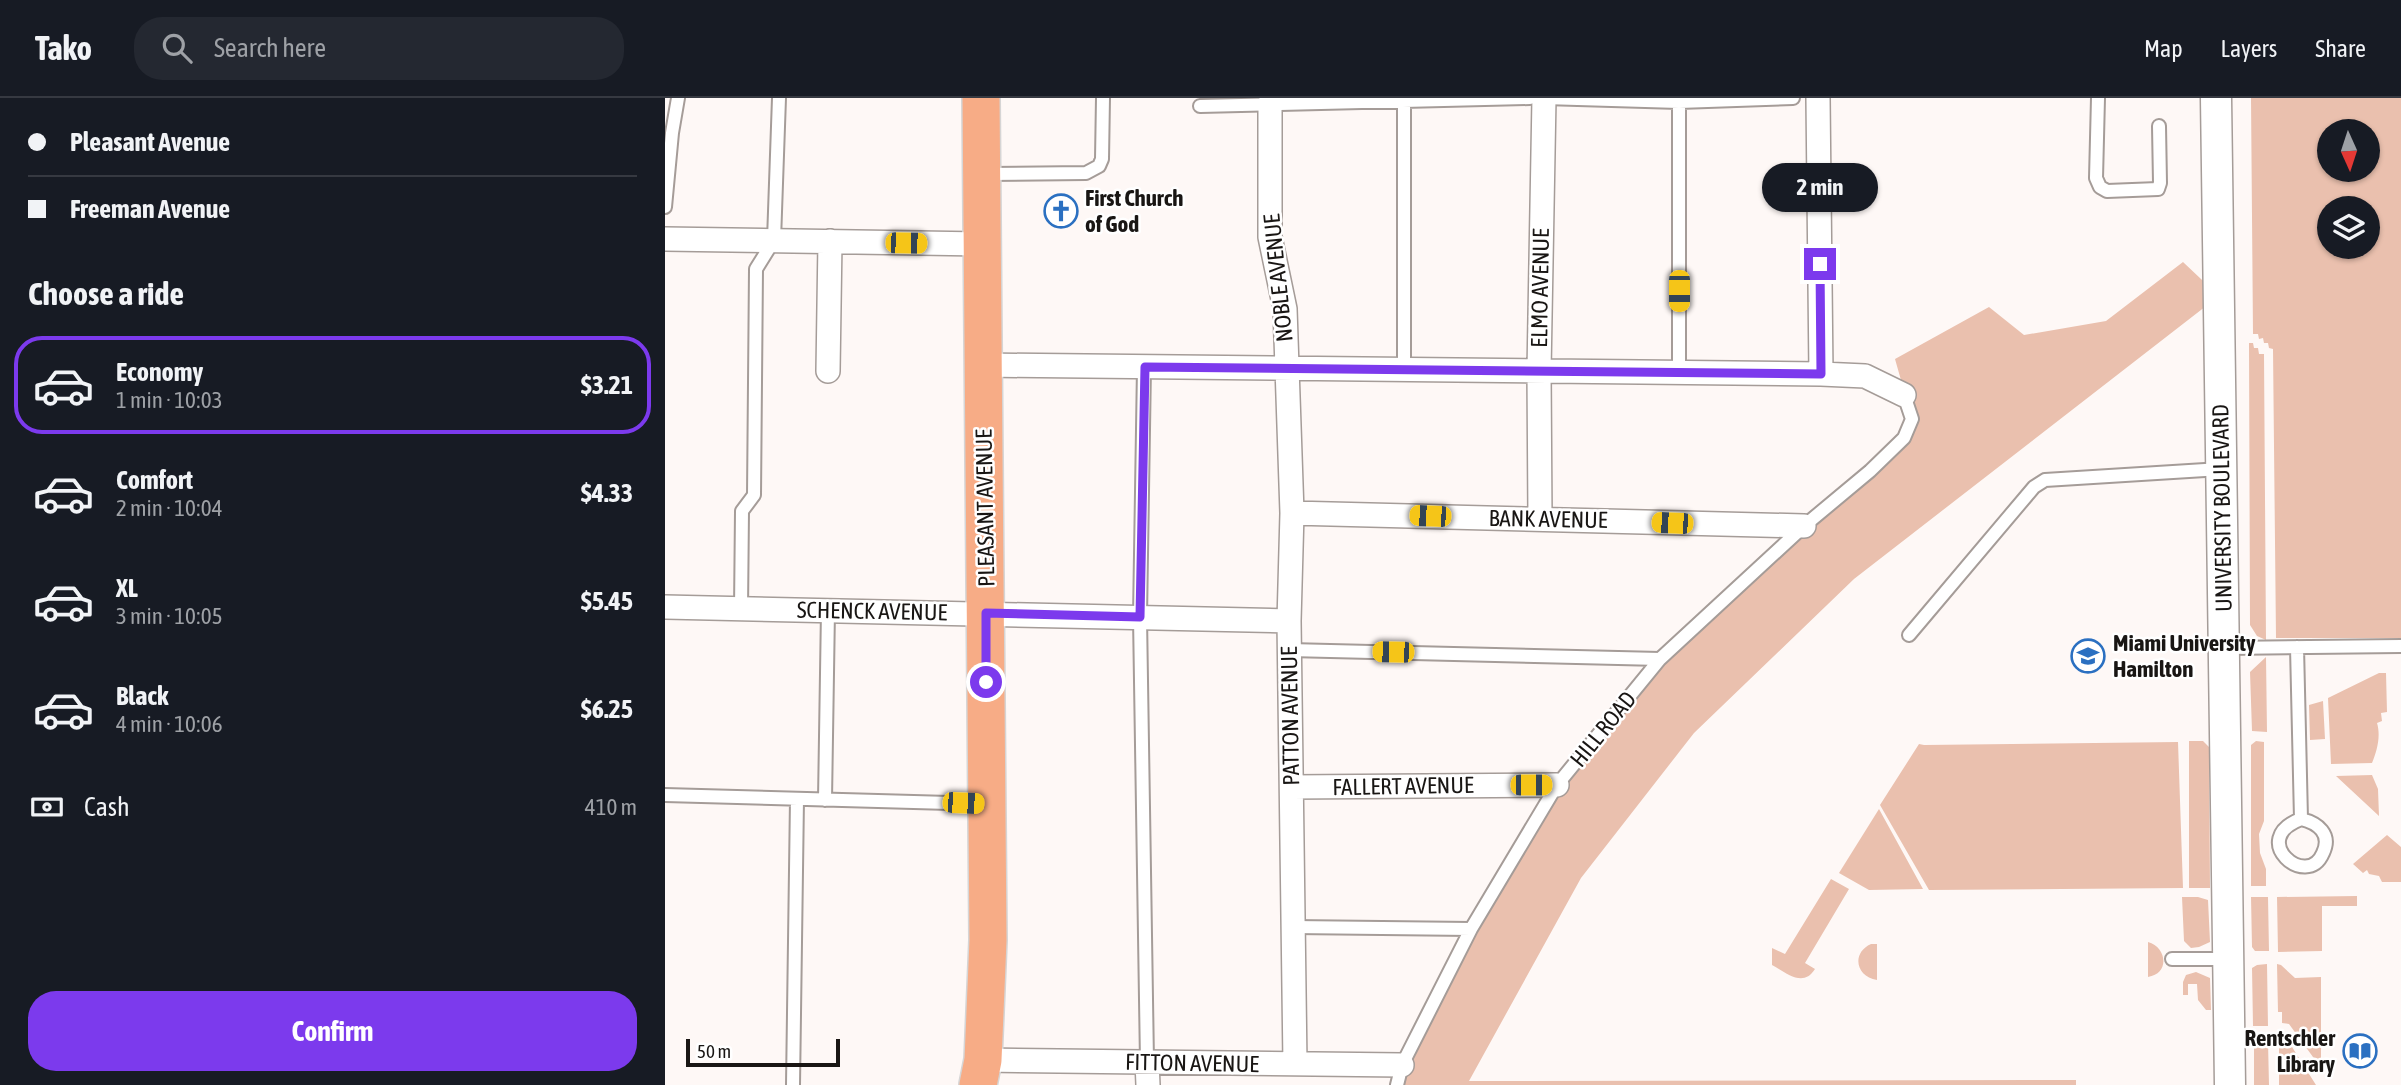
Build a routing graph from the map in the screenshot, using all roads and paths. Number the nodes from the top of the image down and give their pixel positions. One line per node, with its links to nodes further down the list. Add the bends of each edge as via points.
1 (678, 98): 17 (lane)
2 (779, 98): 19 (lane)
3 (981, 98): 16 (main road, PLEASANT AVENUE)
4 (1103, 98): 16 (lane, via 1102,159 1093,170)
5 (1530, 98): 11 (lane)
6 (1544, 98): 12 (lane); 27 (street, ELMO AVENUE)
7 (1793, 98): 12 (lane)
8 (1818, 98): 29 (street)
9 (2098, 98): 15 (lane, via 2096,178 2107,191 2158,189)
10 (2216, 98): 31 (street, UNIVERSITY BOULEVARD)
11 (1403, 101): 13 (lane); 25 (lane)
12 (1679, 102): 28 (lane)
13 (1270, 103): 14 (lane); 24 (street, NOBLE AVENUE, via 1270,237 1285,309)
14 (1200, 106)
15 (2159, 125)
16 (982, 174): 21 (main road, PLEASANT AVENUE)
17 (665, 207)
18 (665, 239): 19 (street)
19 (774, 240): 20 (street); 36 (lane, via 756,268 754,495 742,511)
20 (830, 241): 21 (street); 26 (street)
21 (982, 244): 22 (main road, PLEASANT AVENUE)
22 (983, 365): 23 (street); 38 (main road, PLEASANT AVENUE)
23 (1145, 367): 24 (street); 39 (lane)
24 (1286, 368): 25 (street); 32 (street, PATTON AVENUE)
25 (1403, 369): 27 (street)
26 (828, 371)
27 (1539, 371): 28 (street); 33 (street, ELMO AVENUE)
28 (1679, 372): 29 (street)
29 (1821, 374): 30 (street, via 1865,376)
30 (1904, 395): 34 (lane, HILL ROAD, via 1912,419 1904,438)
31 (2221, 469): 41 (lane, via 2045,480 2033,487); 44 (street, UNIVERSITY BOULEVARD)
32 (1292, 513): 33 (street, BANK AVENUE); 40 (street, PATTON AVENUE)
33 (1540, 519): 34 (street, BANK AVENUE)
34 (1804, 526): 46 (lane, HILL ROAD)
35 (665, 607): 36 (street, SCHENCK AVENUE)
36 (741, 609): 37 (street, SCHENCK AVENUE)
37 (828, 610): 38 (street, SCHENCK AVENUE); 51 (lane)
38 (986, 613): 39 (street, SCHENCK AVENUE); 52 (main road, PLEASANT AVENUE)
39 (1140, 617): 40 (street, SCHENCK AVENUE); 60 (lane)
40 (1289, 621): 45 (street, PATTON AVENUE)
41 (1909, 635)
42 (2401, 646): 43 (lane)
43 (2297, 647): 44 (lane); 53 (lane)
44 (2224, 648): 57 (street, UNIVERSITY BOULEVARD)
45 (1289, 649): 46 (lane); 48 (street, PATTON AVENUE)
46 (1660, 659): 47 (lane, HILL ROAD)
47 (1557, 785): 48 (street, FALLERT AVENUE); 55 (lane, HILL ROAD)
48 (1292, 788): 54 (street, PATTON AVENUE)
49 (665, 795): 50 (lane)
50 (797, 799): 51 (lane); 62 (lane)
51 (825, 800): 52 (lane)
52 (986, 804): 59 (main road, PLEASANT AVENUE, via 988,940)
53 (2301, 819)
54 (1293, 927): 55 (lane); 58 (street, PATTON AVENUE)
55 (1471, 929): 61 (lane, HILL ROAD)
56 (2172, 959): 57 (lane)
57 (2228, 959): 63 (street, UNIVERSITY BOULEVARD)
58 (1295, 1064): 60 (street, FITTON AVENUE); 61 (street, FITTON AVENUE)
59 (980, 1072): 60 (street, FITTON AVENUE)
60 (1148, 1074)
61 (1400, 1075)
62 (793, 1085)
63 (2230, 1085)

